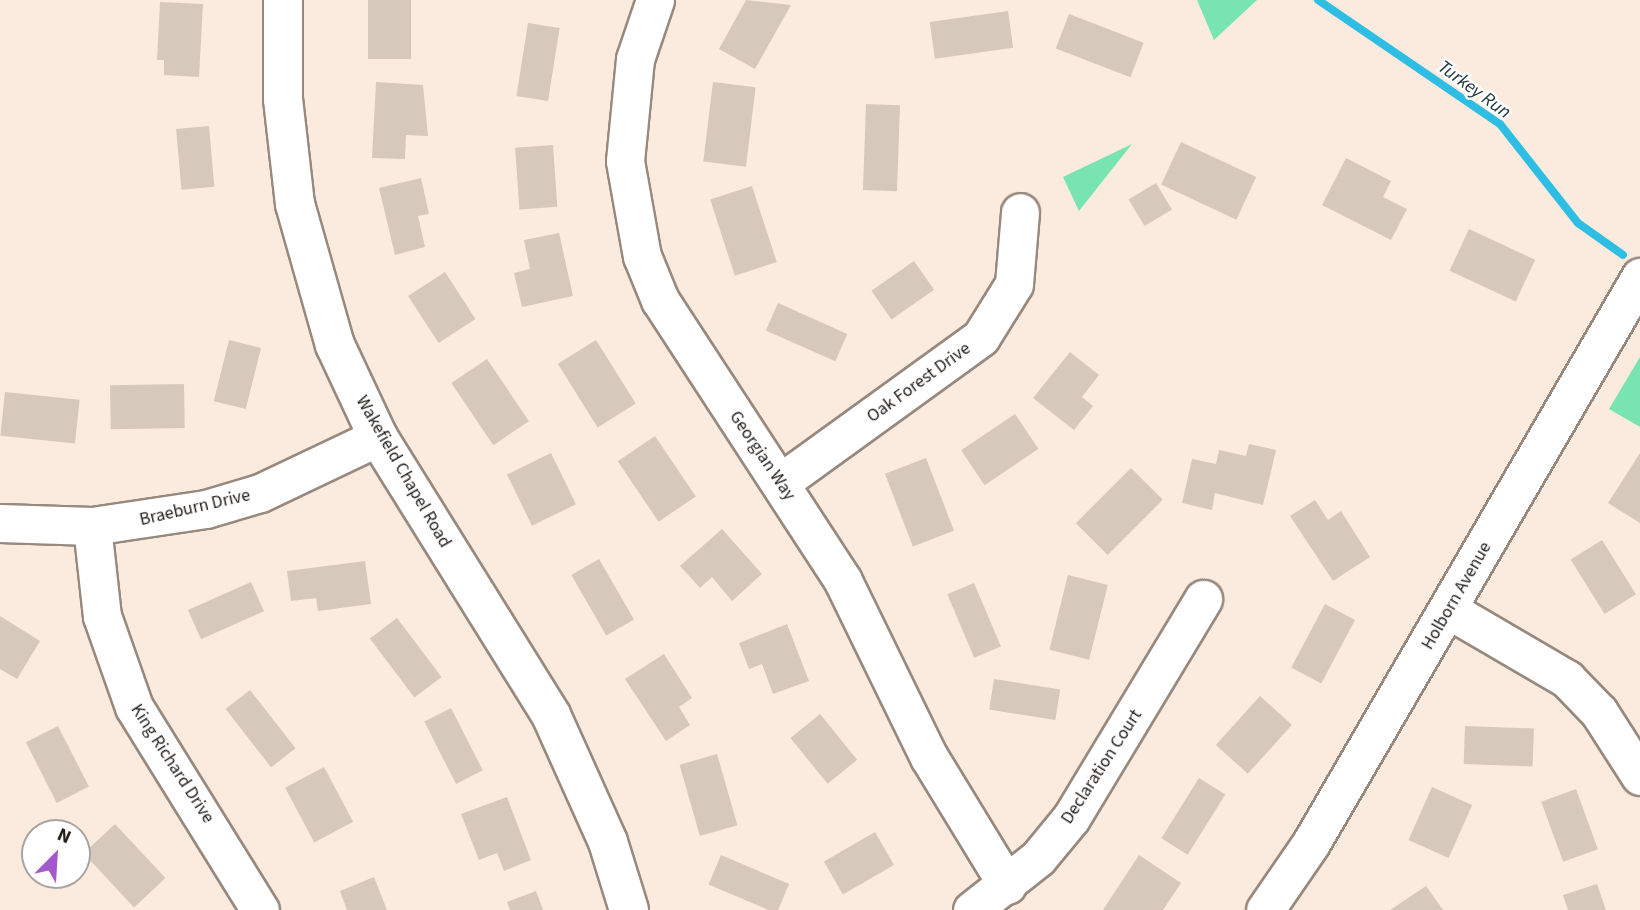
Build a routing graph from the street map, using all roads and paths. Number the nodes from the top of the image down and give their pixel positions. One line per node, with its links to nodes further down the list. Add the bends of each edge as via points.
1 (283, 0): 5 (main road, Wakefield Chapel Road, via 283,99 295,204 335,345)
2 (655, 0): 6 (street, Georgian Way, via 635,59 627,115 628,185 642,256 677,332)
3 (1020, 212): 6 (street, Oak Forest Drive, via 1014,284 981,337)
4 (1640, 277): 10 (street, Holborn Avenue)
5 (378, 437): 8 (street, Braeburn Drive, via 249,496 150,521); 14 (main road, Wakefield Chapel Road, via 551,715 608,842)
6 (780, 482): 12 (street, Georgian Way, via 843,581 929,757)
7 (0, 523): 8 (street, Braeburn Drive)
8 (92, 526): 13 (street, King Richard Drive, via 102,616 134,707)
9 (1203, 599): 12 (street, Declaration Court, via 1071,818)
10 (1449, 610): 11 (street, via 1567,679 1599,712); 16 (street, Holborn Avenue)
11 (1640, 776)
12 (1007, 885): 15 (street, Declaration Court)
13 (260, 910)
14 (629, 910)
15 (972, 910)
16 (1265, 910)

